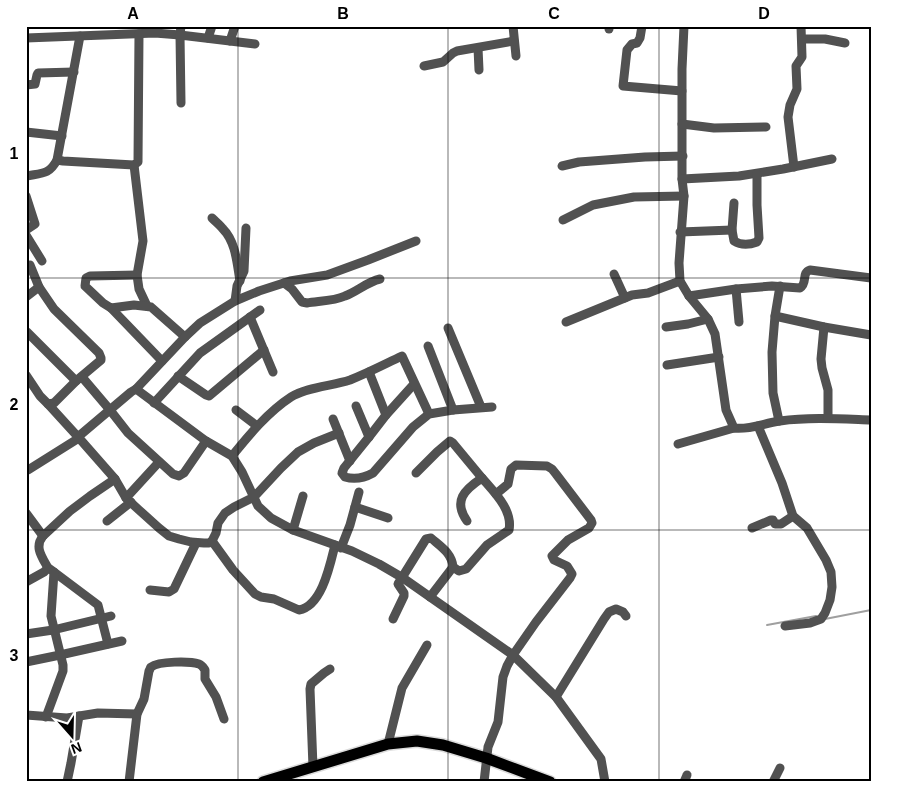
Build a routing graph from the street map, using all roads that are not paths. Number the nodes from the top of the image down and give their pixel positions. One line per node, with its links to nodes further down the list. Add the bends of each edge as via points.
1 (212, 26): 12 (street)
2 (235, 26): 14 (street)
3 (513, 26): 15 (street)
4 (642, 26): 24 (street, via 637,43 627,50 623,86)
5 (684, 26): 24 (street)
6 (801, 26): 13 (street)
7 (155, 30): 8 (street); 10 (street)
8 (180, 30): 12 (street); 25 (street)
9 (85, 32): 10 (street); 11 (street); 22 (street)
10 (139, 34): 33 (street, via 138,162)
11 (26, 38)
12 (208, 38): 14 (street)
13 (802, 39): 16 (street); 35 (street, via 802,57 796,66 797,89 788,116)
14 (230, 41): 17 (street)
15 (514, 41): 18 (street); 19 (street)
16 (845, 43)
17 (255, 44)
18 (478, 48): 20 (street, via 457,51 443,62); 21 (street)
19 (516, 56)
20 (424, 66)
21 (480, 70)
22 (74, 72): 23 (street, via 38,73 35,84); 29 (street)
23 (26, 85)
24 (682, 91): 26 (street)
25 (181, 103)
26 (682, 124): 27 (street, via 714,128); 30 (street)
27 (766, 127)
28 (26, 132): 29 (street)
29 (62, 136): 32 (street)
30 (682, 156): 34 (street, via 579,162); 38 (street)
31 (832, 159): 35 (street)
32 (57, 160): 33 (street); 37 (street, via 49,171)
33 (134, 165): 53 (street, via 143,241)
34 (562, 166)
35 (794, 167): 36 (street)
36 (757, 174): 38 (street); 46 (street, via 759,238 750,245 739,244 734,241)
37 (26, 176)
38 (682, 179): 40 (street)
39 (26, 196): 45 (street, via 35,224)
40 (684, 196): 43 (street, via 634,197 593,205); 47 (street)
41 (734, 203): 46 (street)
42 (212, 218): 57 (street, via 225,230 231,243)
43 (564, 220)
44 (246, 228): 57 (street, via 245,264)
45 (26, 230)
46 (732, 230): 47 (street)
47 (680, 232): 56 (street)
48 (26, 236): 50 (street)
49 (416, 241): 58 (street, via 327,275)
50 (42, 261)
51 (30, 265): 60 (street)
52 (614, 274): 64 (street)
53 (137, 275): 66 (street); 67 (street, via 86,278 85,286)
54 (871, 278): 59 (street, via 808,270 800,288)
55 (380, 279): 58 (street, via 337,299 306,303)
56 (680, 281): 62 (street); 64 (street)
57 (240, 282): 65 (street)
58 (284, 283): 65 (street)
59 (780, 286): 61 (street); 69 (street)
60 (39, 287): 63 (street); 89 (street, via 54,309 99,353 101,360)
61 (736, 289): 62 (street); 73 (street)
62 (689, 296): 71 (street)
63 (26, 297)
64 (625, 298): 72 (street)
65 (235, 301): 79 (street, via 200,323)
66 (147, 306): 67 (street); 79 (street)
67 (111, 308): 83 (street)
68 (260, 310): 70 (street)
69 (775, 316): 75 (street); 105 (street, via 773,393)
70 (250, 317): 81 (street); 88 (street, via 200,353)
71 (708, 319): 74 (street); 82 (street, via 715,334)
72 (566, 322)
73 (739, 322)
74 (666, 326)
75 (824, 327): 78 (street); 102 (street, via 821,359 828,390)
76 (448, 328): 96 (street)
77 (27, 332): 89 (street)
78 (871, 335)
79 (185, 337): 83 (street)
80 (428, 346): 99 (street)
81 (264, 350): 85 (street); 88 (street, via 209,396)
82 (719, 357): 84 (street); 108 (street, via 726,410)
83 (162, 362): 91 (street)
84 (667, 365)
85 (273, 372)
86 (369, 372): 90 (street, via 402,356); 101 (street); 106 (street, via 298,393)
87 (26, 375): 93 (street)
88 (178, 376): 92 (street)
89 (79, 379): 93 (street, via 54,403); 97 (street)
90 (414, 384): 100 (street); 101 (street)
91 (136, 389): 92 (street); 97 (street)
92 (154, 403): 112 (street)
93 (48, 404): 111 (street)
94 (356, 406): 110 (street)
95 (492, 407): 96 (street)
96 (481, 408): 99 (street)
97 (110, 410): 111 (street); 116 (street, via 128,433)
98 (236, 410): 106 (street)
99 (454, 410): 100 (street)
100 (429, 414): 115 (street, via 366,477 345,477 342,473)
101 (386, 415): 110 (street)
102 (828, 418): 104 (street); 105 (street)
103 (333, 419): 109 (street)
104 (871, 420)
105 (779, 421): 107 (street)
106 (257, 426): 114 (street)
107 (758, 426): 108 (street); 128 (street)
108 (734, 428): 113 (street)
109 (339, 433): 115 (street); 124 (street, via 298,452)
110 (370, 437): 115 (street)
111 (79, 438): 117 (street); 120 (street)
112 (206, 441): 114 (street); 116 (street, via 179,476)
113 (678, 444)
114 (232, 456): 124 (street)
115 (350, 461)
116 (159, 462): 125 (street)
117 (28, 470)
118 (416, 473): 119 (street, via 450,441)
119 (482, 478): 122 (street); 131 (street, via 462,498 460,510)
120 (115, 479): 125 (street); 134 (street)
121 (358, 492): 126 (street)
122 (496, 494): 138 (street, via 508,515 509,530 487,545 466,569 459,571); 153 (street, via 508,484 511,469 516,465 547,466 592,523 552,556 567,566 572,574)
123 (303, 496): 133 (street)
124 (254, 497): 133 (street, via 258,506 271,518); 135 (street, via 225,513)
125 (129, 500): 130 (street); 136 (street, via 169,536)
126 (355, 507): 129 (street); 137 (street, via 350,525)
127 (26, 513): 134 (street)
128 (793, 516): 132 (street, via 781,524 771,520); 147 (street, via 807,528 826,560 832,587 821,619)
129 (388, 518)
130 (106, 521)
131 (467, 521)
132 (752, 528)
133 (293, 530): 137 (street)
134 (43, 536): 139 (street, via 38,550)
135 (212, 541): 136 (street); 137 (street, via 255,594 299,610 308,607 318,597)
136 (196, 543): 142 (street, via 174,590)
137 (338, 546): 140 (street)
138 (452, 567): 140 (street, via 446,551 428,538); 143 (street)
139 (51, 570): 141 (street); 145 (street, via 98,606); 148 (street, via 53,601 50,611)
140 (403, 578): 143 (street); 146 (street, via 398,584 404,596)
141 (26, 582)
142 (150, 590)
143 (430, 597): 153 (street)
144 (626, 616): 157 (street, via 616,609 609,612)
145 (106, 617): 148 (street); 151 (street)
146 (393, 619)
147 (785, 626)
148 (54, 630): 149 (street); 154 (street)
149 (26, 634)
150 (122, 641): 151 (street)
151 (108, 644): 154 (street)
152 (427, 645): 163 (street, via 402,688)
153 (513, 655): 157 (street); 164 (street, via 503,676 499,715)
154 (60, 656): 155 (street); 161 (street, via 62,671)
155 (26, 662)
156 (330, 670): 165 (street, via 311,684 310,689)
157 (556, 697): 172 (street, via 600,758)
158 (138, 714): 160 (street); 162 (street, via 151,668 158,664 184,662 203,667 205,679); 168 (street)
159 (26, 715): 161 (street)
160 (79, 716): 161 (street); 167 (street)
161 (46, 717)
162 (224, 719)
163 (388, 744): 164 (main road, via 417,741 444,745); 165 (main road)
164 (486, 758): 170 (street); 171 (main road)
165 (313, 767): 169 (main road)
166 (780, 768): 173 (street)
167 (67, 782)
168 (129, 782)
169 (263, 782)
170 (484, 782)
171 (550, 782)
172 (605, 782)
173 (773, 782)

